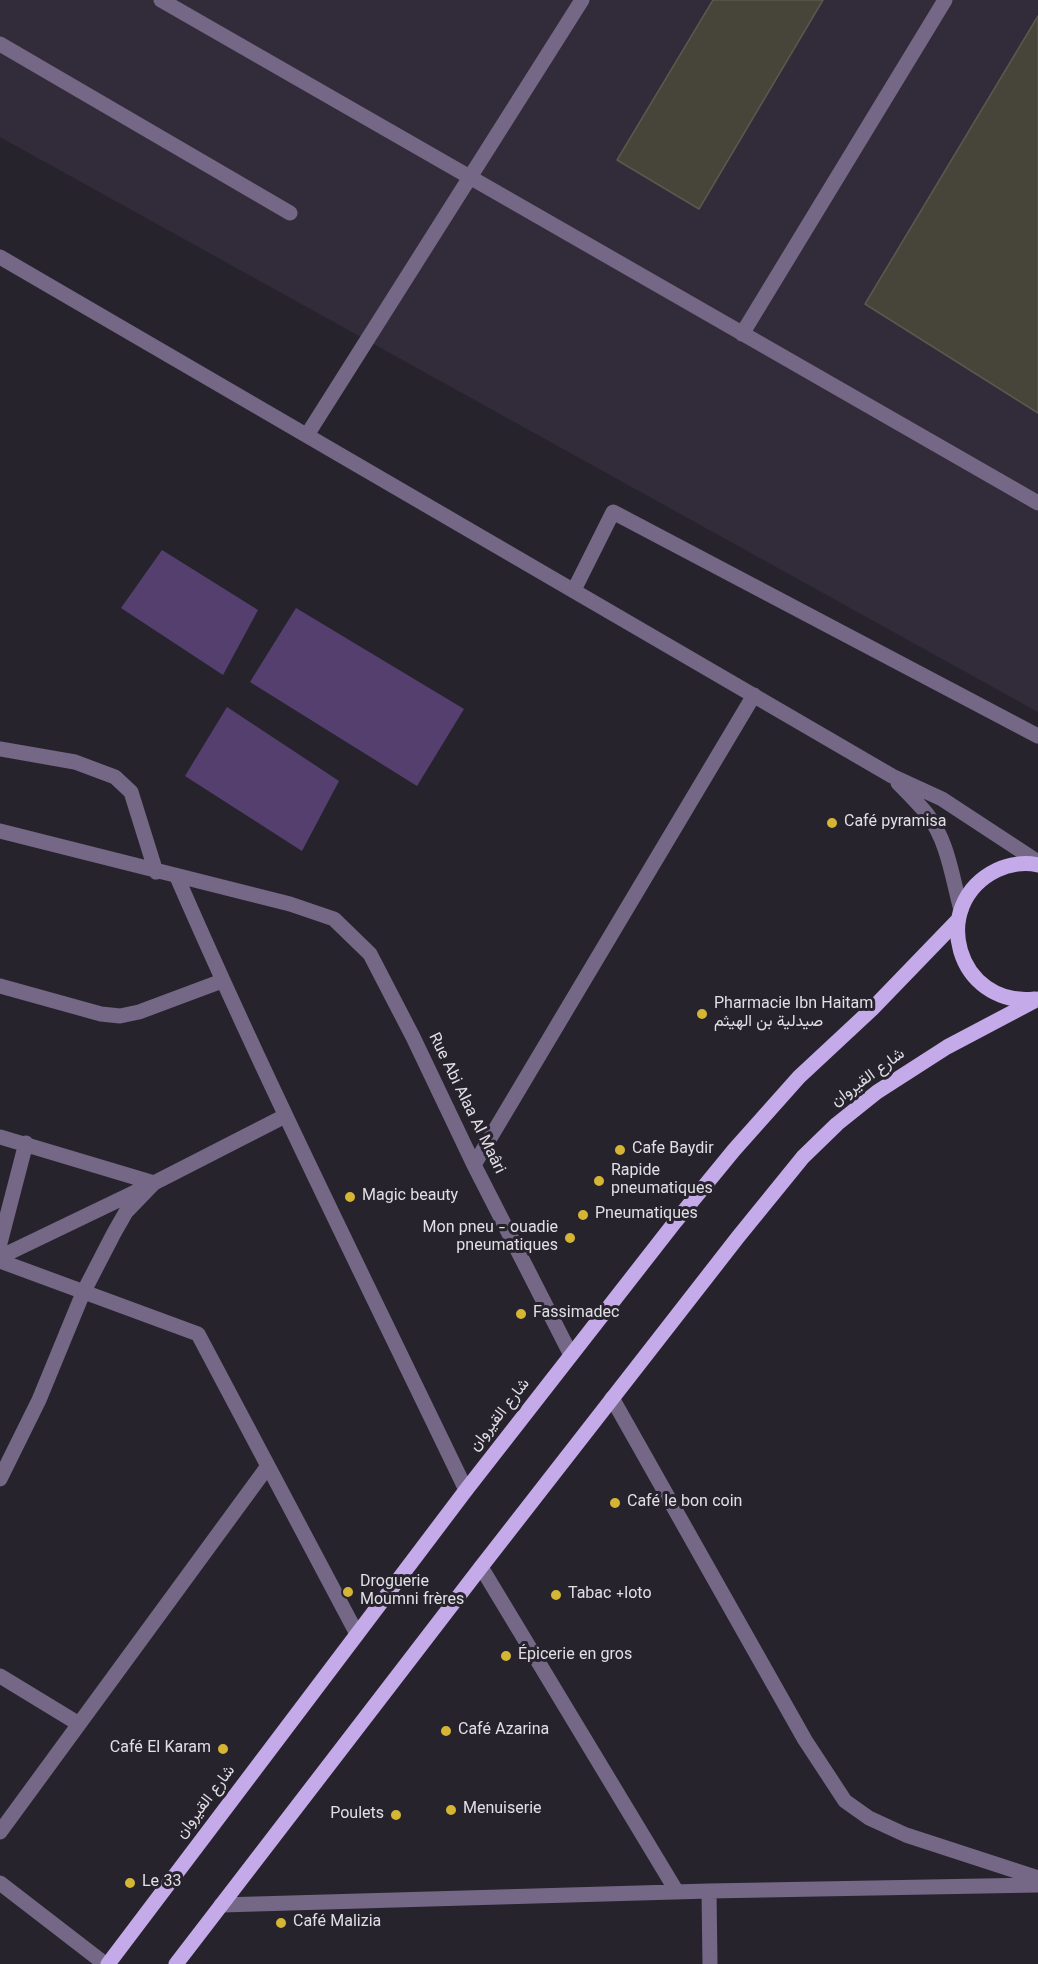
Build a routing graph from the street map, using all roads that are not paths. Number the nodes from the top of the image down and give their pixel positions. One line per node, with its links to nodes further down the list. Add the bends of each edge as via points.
1 (161, 0): 5 (street)
2 (582, 0): 5 (street)
3 (945, 0): 8 (street)
4 (0, 44): 6 (street)
5 (470, 178): 8 (street); 9 (street)
6 (290, 213)
7 (0, 257): 9 (street)
8 (742, 334): 10 (street)
9 (308, 435): 11 (street)
10 (1038, 503)
11 (574, 590): 12 (street); 13 (street, via 613,512)
12 (754, 695): 15 (street); 27 (street)
13 (1038, 736)
14 (0, 749): 18 (street, via 75,762 115,777 131,792)
15 (892, 776): 17 (street, via 942,799); 20 (street, via 938,832 946,850)
16 (0, 831): 18 (street, Rue Abi Alaa Al Maâri)
17 (1038, 863): 20 (main road, شارع القيروان, via 1016,864 988,874 967,896)
18 (156, 872): 19 (street, Rue Abi Alaa Al Maâri)
19 (177, 877): 21 (street); 27 (street, Rue Abi Alaa Al Maâri, via 290,904 334,919 370,954)
20 (959, 915): 23 (main road, via 958,946 978,981 1000,995); 32 (main road, شارع القيروان, via 872,1009 767,1111)
21 (222, 981): 22 (street, via 120,1016); 24 (street)
22 (0, 986)
23 (1038, 999): 33 (main road, شارع القيروان, via 947,1047 877,1092 837,1124 803,1157)
24 (285, 1116): 28 (street); 36 (street)
25 (0, 1137): 26 (street)
26 (26, 1143): 28 (street); 29 (street)
27 (474, 1165): 32 (street, Rue Abi Alaa Al Maâri)
28 (154, 1183): 30 (street); 31 (street, via 126,1212)
29 (0, 1243)
30 (0, 1259): 31 (street)
31 (84, 1293): 34 (street, via 198,1334); 35 (street, via 39,1400)
32 (571, 1355): 36 (main road, شارع القيروان)
33 (612, 1398): 37 (main road, شارع القيروان); 42 (street, via 805,1740 845,1802 906,1835)
34 (268, 1466): 38 (street); 40 (street)
35 (0, 1479)
36 (466, 1490): 38 (main road, شارع القيروان)
37 (481, 1566): 46 (street); 47 (main road, شارع القيروان)
38 (357, 1634): 48 (main road, شارع القيروان)
39 (0, 1676): 40 (street)
40 (79, 1724): 41 (street)
41 (0, 1832)
42 (1038, 1878)
43 (0, 1883): 48 (street)
44 (1038, 1885): 45 (street)
45 (709, 1891): 46 (street); 50 (street)
46 (677, 1892): 47 (street)
47 (221, 1905): 49 (main road, شارع القيروان)
48 (107, 1964)
49 (176, 1964)
50 (710, 1964)

